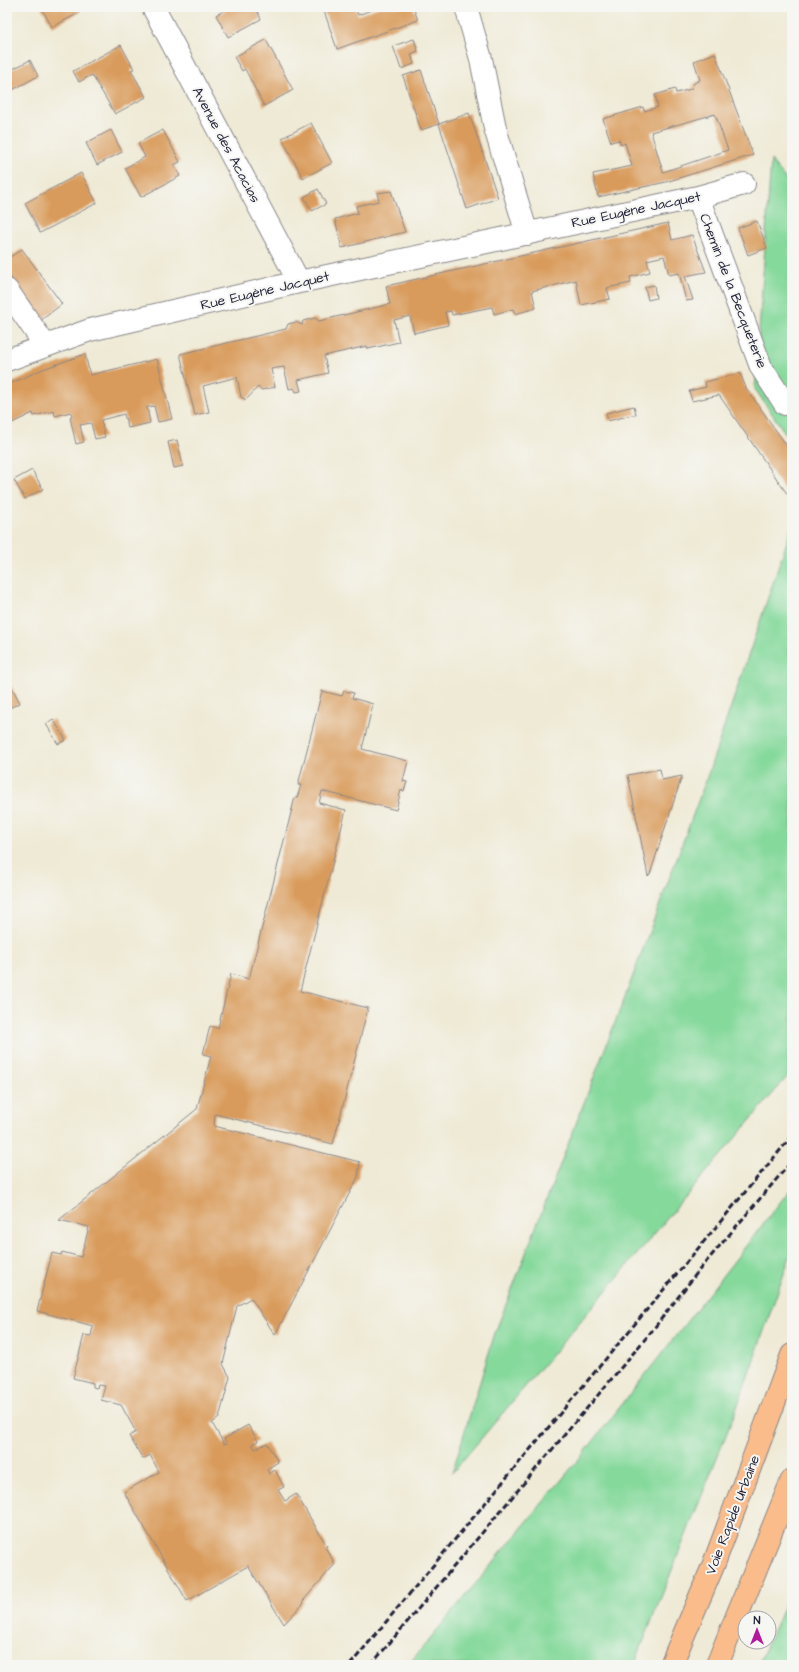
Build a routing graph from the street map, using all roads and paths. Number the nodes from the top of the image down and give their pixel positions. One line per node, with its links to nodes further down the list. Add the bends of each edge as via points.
1 (153, 7): 6 (street, Avenue des Acacias)
2 (466, 7): 5 (street, via 481,59 496,128)
3 (744, 184): 4 (street, Rue Eugène Jacquet)
4 (698, 197): 5 (street, Rue Eugène Jacquet); 10 (street, Chemin de la Becqueterie, via 761,367)
5 (527, 234): 6 (street, Rue Eugène Jacquet)
6 (299, 282): 8 (street, Rue Eugène Jacquet, via 90,330)
7 (7, 290): 8 (street)
8 (45, 345): 9 (street, Rue Eugène Jacquet)
9 (7, 360)
10 (785, 404)
11 (790, 1359): 13 (highway, Voie Rapide Urbaine, via 713,1566)
12 (792, 1480): 14 (highway)
13 (671, 1665)
14 (717, 1665)

